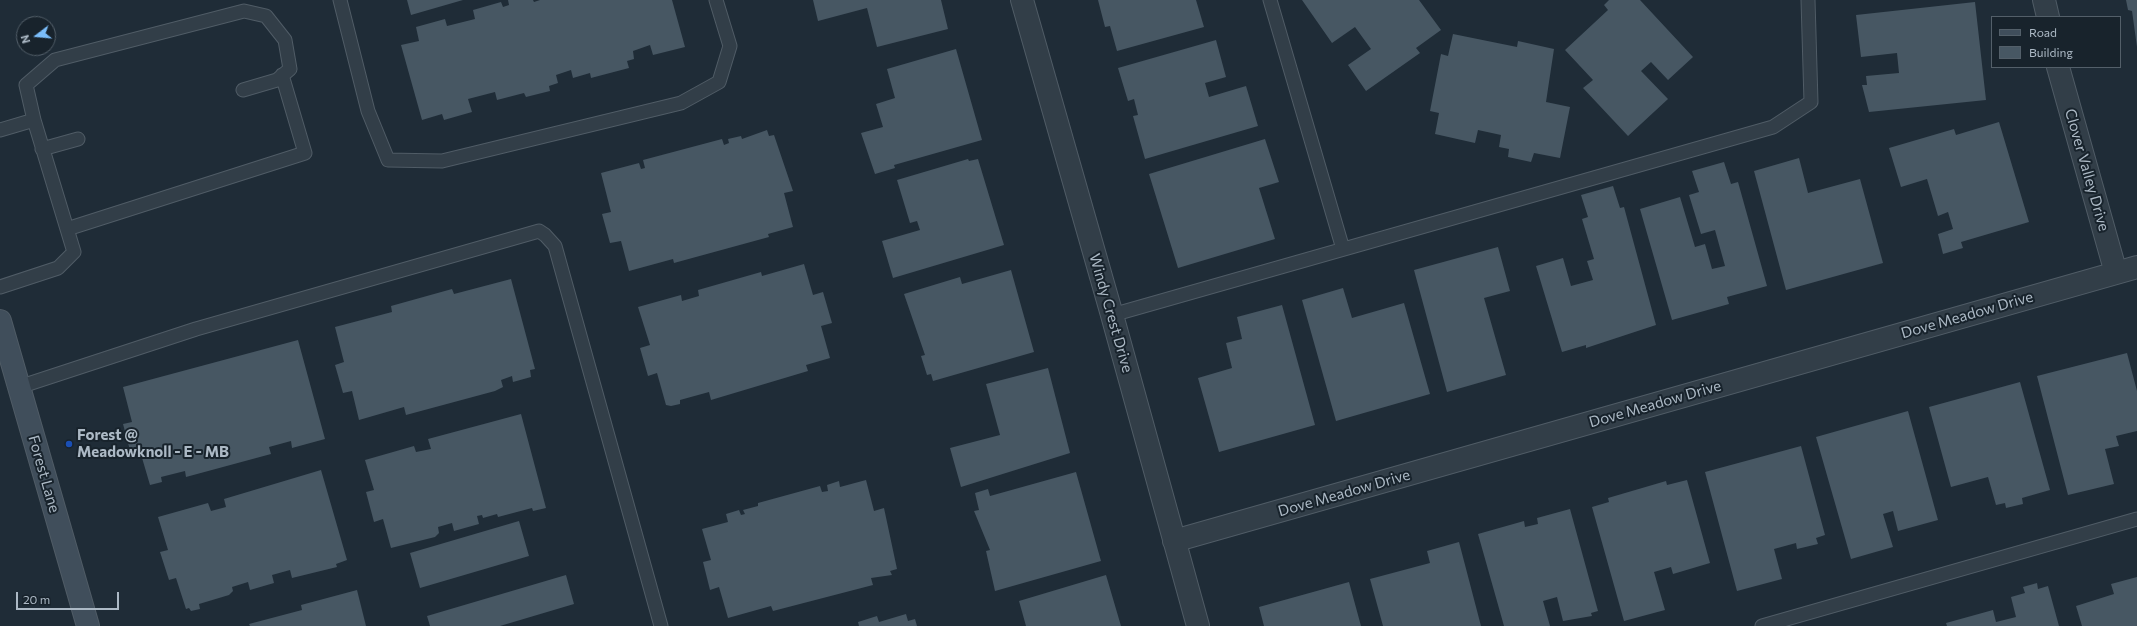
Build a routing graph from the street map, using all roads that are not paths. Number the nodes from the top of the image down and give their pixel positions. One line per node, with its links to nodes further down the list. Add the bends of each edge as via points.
1 (340, 0): 2 (lane, via 368,111 388,160 442,161 682,103 719,82 730,46)
2 (716, 0)
3 (1022, 0): 20 (street, Windy Crest Drive)
4 (1270, 0): 16 (lane)
5 (1808, 0): 16 (lane, via 1811,102 1773,127)
6 (2044, 0): 7 (street)
7 (2048, 16)
8 (2058, 68): 18 (street, Clover Valley Drive)
9 (282, 75): 10 (lane, via 277,80); 11 (lane, via 290,69 285,40 266,16 244,11 55,60 26,85); 15 (lane, via 305,153)
10 (243, 90)
11 (34, 120): 12 (lane); 14 (lane)
12 (0, 130)
13 (78, 139): 14 (lane)
14 (42, 149): 15 (lane)
15 (67, 229): 19 (lane, via 74,252 58,268)
16 (1343, 249): 20 (lane)
17 (2137, 267): 18 (street, Dove Meadow Drive)
18 (2116, 273): 24 (street, Dove Meadow Drive)
19 (0, 287)
20 (1112, 316): 24 (street, Windy Crest Drive)
21 (0, 321): 22 (main road, Forest Lane)
22 (19, 387): 25 (main road, Forest Lane); 26 (lane, via 196,329 539,232 546,235 555,246)
23 (2137, 519): 28 (lane)
24 (1174, 542): 27 (street, Windy Crest Drive)
25 (88, 626)
26 (661, 626)
27 (1198, 626)
28 (1762, 626)

